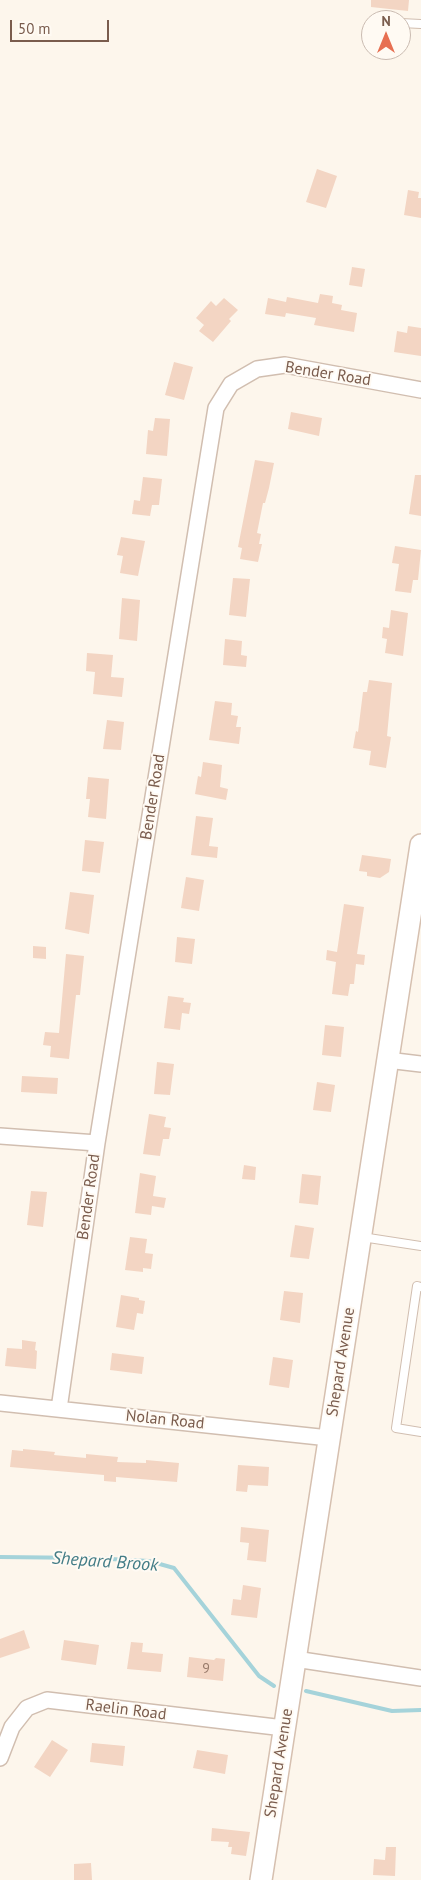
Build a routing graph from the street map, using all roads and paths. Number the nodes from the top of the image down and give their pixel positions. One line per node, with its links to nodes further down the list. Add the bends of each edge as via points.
1 (421, 390): 6 (street, Bender Road, via 285,365 257,369 231,384 216,408)
2 (421, 845): 3 (main road, Shepard Avenue)
3 (388, 1060): 4 (street); 7 (main road, Shepard Avenue)
4 (421, 1064)
5 (0, 1136): 6 (street)
6 (97, 1143): 11 (street, Bender Road)
7 (360, 1237): 8 (lane); 13 (main road, Shepard Avenue)
8 (421, 1246)
9 (421, 1287): 12 (lane, via 417,1286 396,1428)
10 (0, 1403): 11 (street, Nolan Road)
11 (59, 1409): 13 (street, Nolan Road)
12 (421, 1432)
13 (329, 1438): 14 (main road, Shepard Avenue)
14 (295, 1659): 15 (street); 16 (main road, Shepard Avenue)
15 (421, 1678)
16 (284, 1728): 17 (street, Raelin Road, via 46,1700 27,1708 12,1727); 18 (main road, Shepard Avenue)
17 (0, 1758)
18 (261, 1880)

